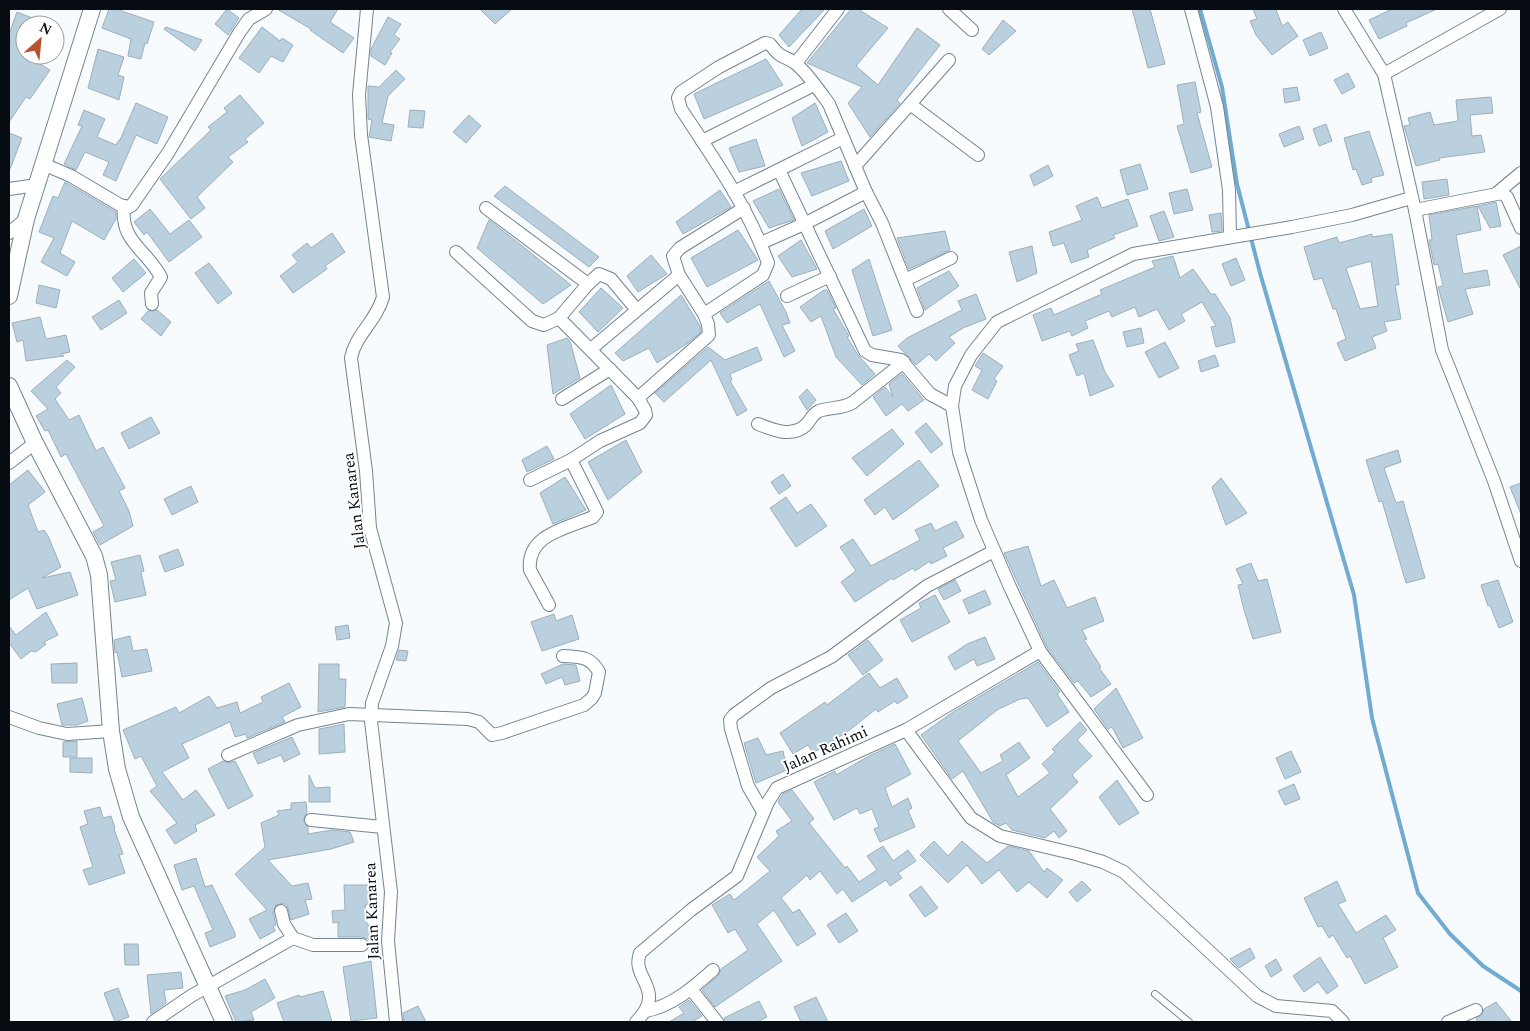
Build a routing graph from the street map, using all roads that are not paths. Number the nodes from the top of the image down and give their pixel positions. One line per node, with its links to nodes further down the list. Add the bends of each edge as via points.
1 (92, 9): 18 (street)
2 (266, 9): 28 (street, via 249,19 239,32 168,153 132,205)
3 (367, 9): 67 (street, Jalan Kanarea, via 359,95 382,297 377,315 359,338 351,358 370,528 396,623)
4 (838, 9): 11 (street)
5 (949, 9): 9 (street)
6 (1191, 9): 35 (street, via 1216,107)
7 (1344, 9): 12 (street)
8 (1500, 9): 12 (street)
9 (972, 30)
10 (948, 60): 14 (street)
11 (796, 63): 13 (street); 16 (street, via 780,57 770,44 765,43 719,67 679,94 681,109)
12 (1384, 74): 27 (street)
13 (814, 85): 15 (street, via 829,104); 16 (street)
14 (910, 104): 17 (street); 19 (street)
15 (843, 138): 19 (street); 20 (street)
16 (702, 141): 24 (street)
17 (978, 155)
18 (43, 164): 22 (street); 28 (street)
19 (855, 166): 25 (street)
20 (779, 170): 24 (street); 32 (street)
21 (1521, 173): 26 (street)
22 (37, 185): 23 (street); 31 (street)
23 (9, 189)
24 (734, 192): 30 (street)
25 (866, 192): 32 (street); 41 (street)
26 (1497, 193): 27 (street); 33 (street, via 1507,197)
27 (1413, 204): 35 (street); 63 (street, via 1442,350 1494,480)
28 (124, 206): 45 (street, via 122,219 126,233 161,277 151,293)
29 (486, 208): 42 (street)
30 (744, 208): 36 (street); 39 (street, via 676,251 673,261)
31 (26, 219): 34 (street); 43 (street)
32 (806, 223): 36 (street); 40 (street)
33 (1521, 228)
34 (9, 233)
35 (1235, 236): 56 (street, via 1133,254 1008,314 983,337 971,354 956,386)
36 (761, 243): 48 (street, via 768,263 763,276)
37 (456, 252): 49 (street, via 532,321 544,325)
38 (951, 258): 41 (street)
39 (679, 275): 46 (street); 48 (street)
40 (830, 276): 44 (street); 51 (street, via 865,351)
41 (905, 280): 47 (street)
42 (588, 284): 46 (street, via 596,276 608,276); 49 (street)
43 (9, 296)
44 (788, 296)
45 (152, 304)
46 (637, 310): 50 (street)
47 (917, 311)
48 (704, 314): 54 (street, via 709,335)
49 (559, 318): 50 (street)
50 (591, 349): 52 (street)
51 (904, 362): 56 (street, via 930,394); 57 (street, via 852,403 830,406 815,413 802,428 784,432)
52 (610, 369): 54 (street); 55 (street)
53 (9, 386): 58 (street)
54 (638, 398): 59 (street, via 646,415 640,423 600,441)
55 (562, 399)
56 (952, 406): 62 (street, via 959,452 980,520)
57 (758, 424)
58 (35, 443): 60 (street); 70 (street, via 96,562)
59 (570, 460): 61 (street); 64 (street, via 597,512 592,517 546,535 537,545 530,570)
60 (9, 463)
61 (530, 480)
62 (994, 550): 65 (street); 73 (street, via 927,586 830,656 770,688 734,714 730,720 731,729 748,786)
63 (1521, 561)
64 (550, 605)
65 (1040, 651): 69 (street, Jalan Rahimi); 72 (street)
66 (563, 656): 67 (street, via 586,657 594,663 599,672 592,698 584,705 502,733 492,735 479,722 468,718)
67 (371, 713): 71 (street, via 328,717); 75 (street, Jalan Kanarea)
68 (9, 717): 70 (street, via 67,734)
69 (906, 730): 73 (street, Jalan Rahimi, via 784,784 772,795); 91 (street, via 971,818 988,830 1000,836 1103,862 1124,872 1257,996 1276,1006 1325,1009 1339,1016)
70 (111, 731): 80 (street, via 117,769 131,817)
71 (228, 755)
72 (1147, 795)
73 (763, 812): 84 (street, Jalan Rahimi, via 737,876 690,910 640,953 639,965 649,996)
74 (311, 820): 75 (street)
75 (383, 827): 87 (street, Jalan Kanarea, via 391,892 388,941)
76 (281, 911): 77 (street, via 284,924)
77 (293, 938): 78 (street, via 313,945); 80 (street)
78 (362, 946)
79 (713, 970): 81 (street)
80 (208, 986): 85 (street); 86 (street)
81 (691, 989): 84 (street, via 667,1004); 89 (street)
82 (1155, 994): 90 (lane)
83 (1476, 1010): 92 (street)
84 (646, 1011): 88 (street)
85 (153, 1022)
86 (224, 1022)
87 (396, 1022)
88 (636, 1022)
89 (717, 1022)
90 (1189, 1022)
91 (1343, 1022)
92 (1448, 1022)

